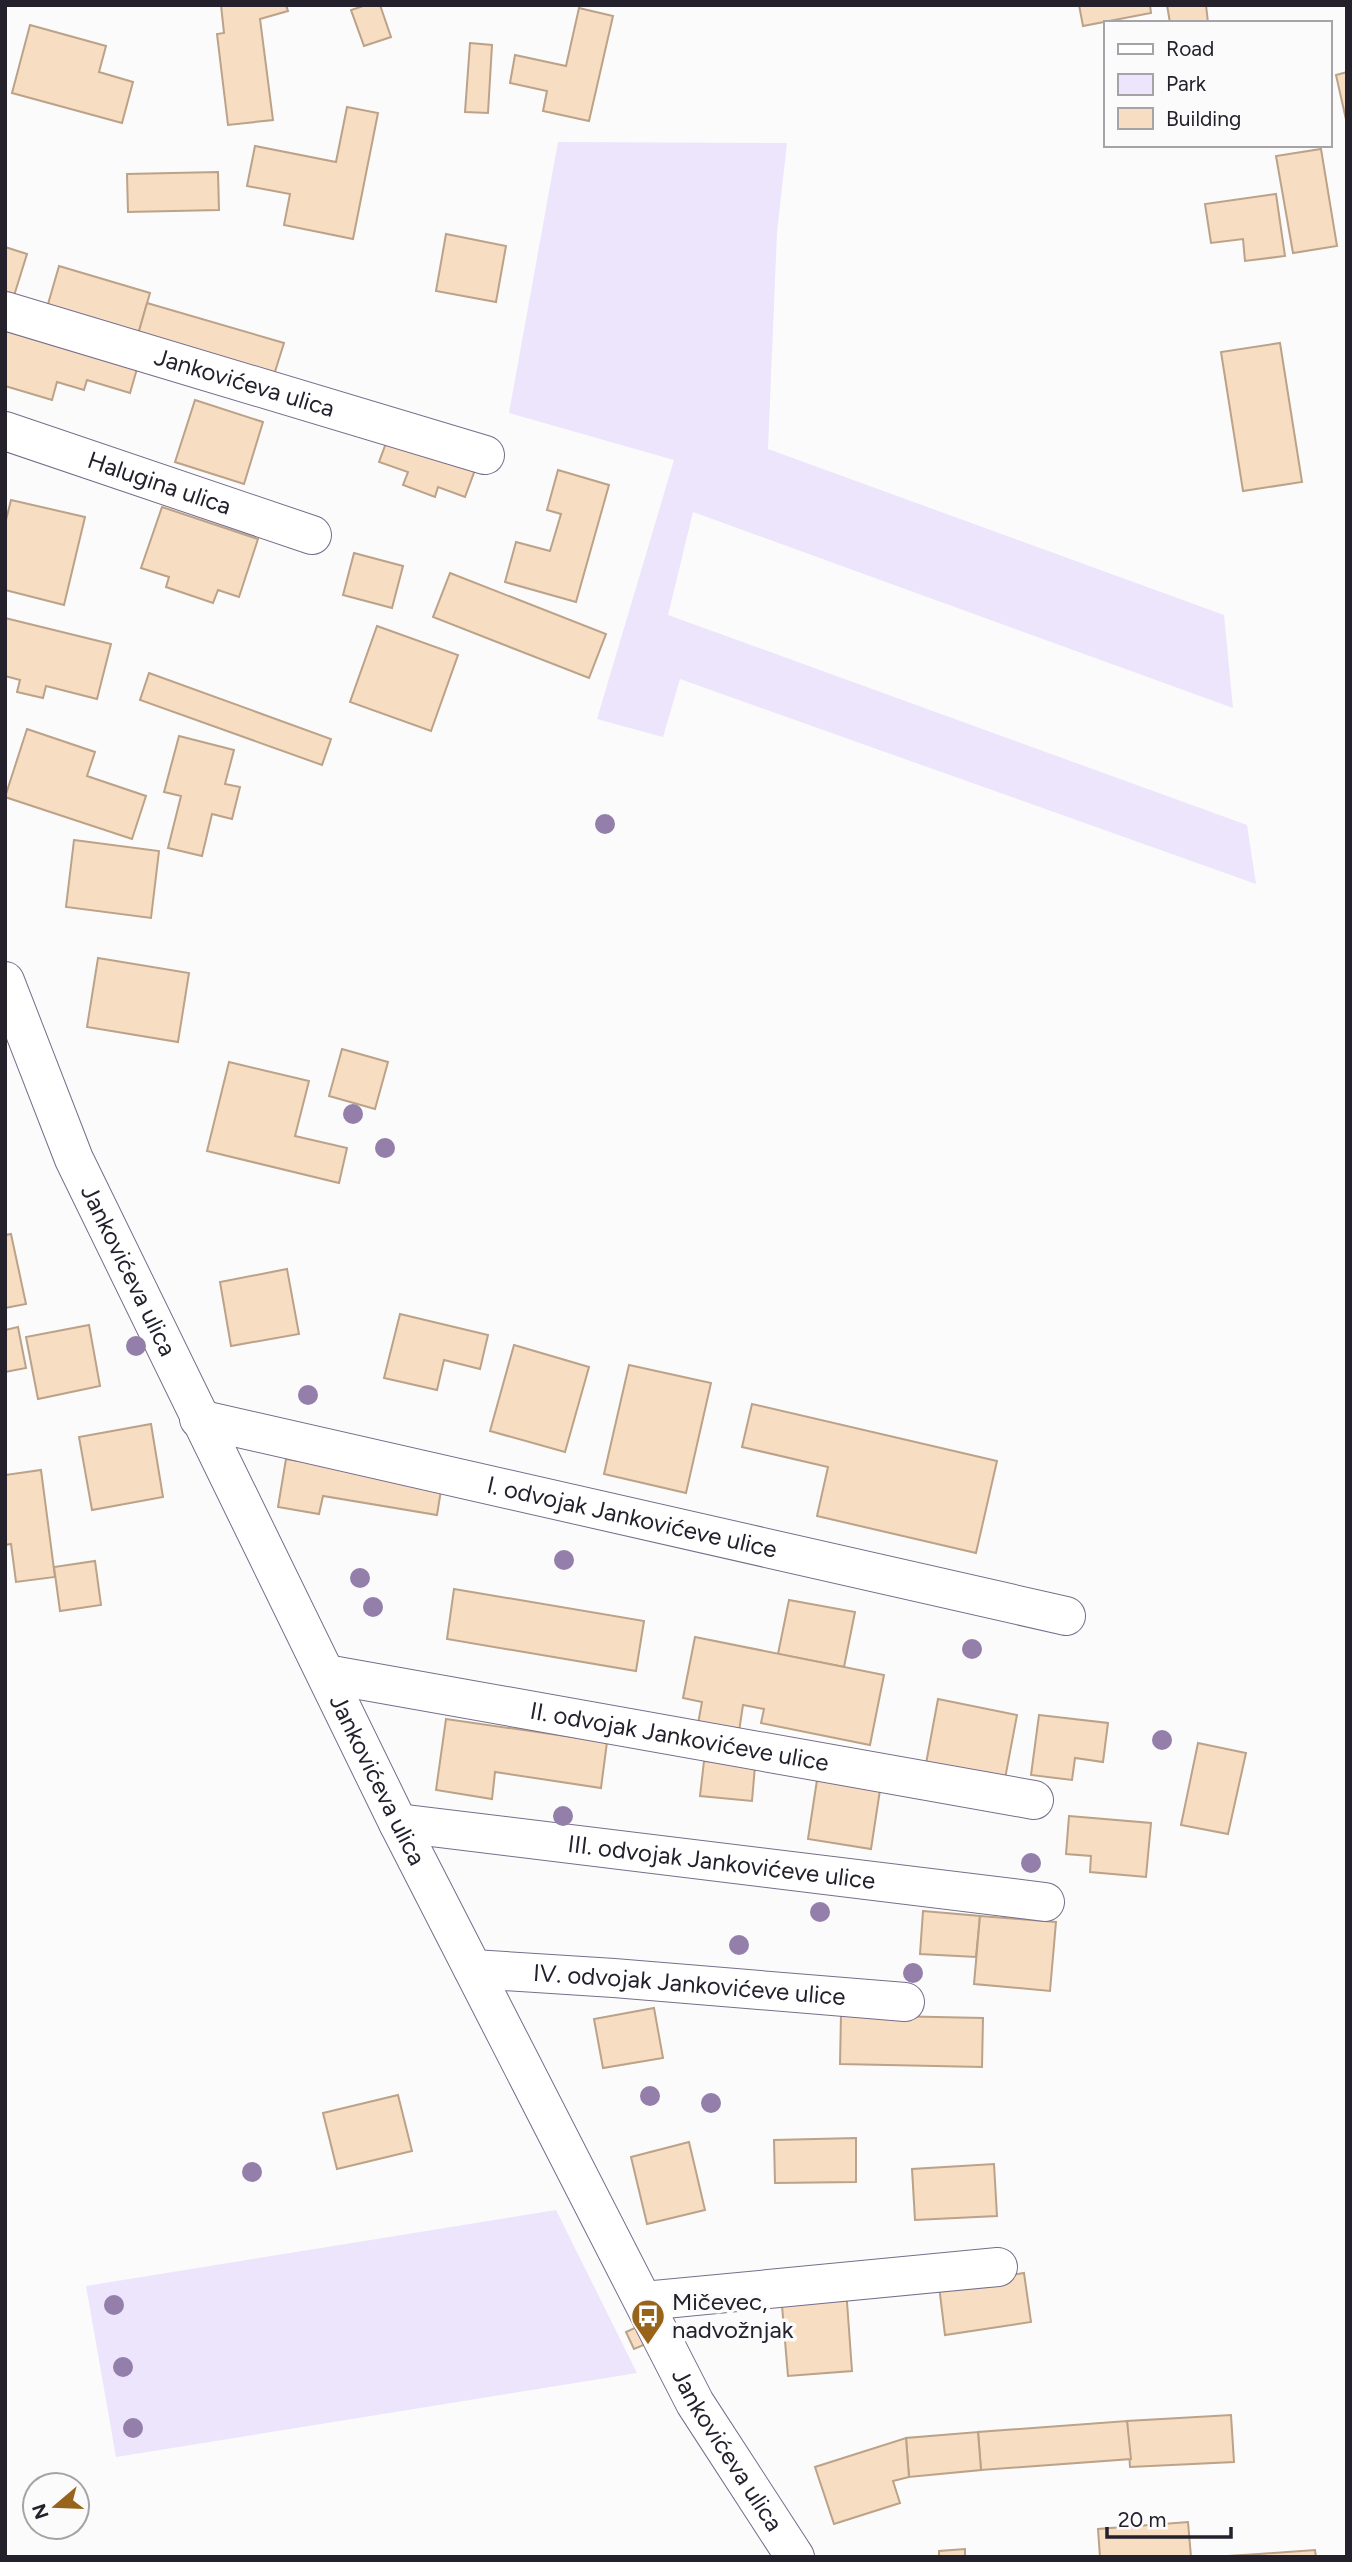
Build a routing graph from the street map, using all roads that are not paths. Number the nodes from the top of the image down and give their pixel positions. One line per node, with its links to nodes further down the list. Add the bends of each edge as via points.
1 (5, 311): 3 (street, Jankovićeva ulica)
2 (5, 431): 4 (street, Halugina ulica)
3 (485, 455)
4 (312, 535)
5 (5, 981): 6 (street, Jankovićeva ulica, via 74,1159)
6 (200, 1419): 7 (street, I. odvojak Jankovićeve ulice); 8 (street, Jankovićeva ulica)
7 (1066, 1616)
8 (326, 1674): 9 (street, II. odvojak Jankovićeve ulice); 10 (street, Jankovićeva ulica)
9 (1034, 1800)
10 (398, 1823): 11 (street, III. odvojak Jankovićeve ulice); 12 (street, Jankovićeva ulica)
11 (1045, 1902)
12 (473, 1969): 13 (street, IV. odvojak Jankovićeve ulice); 15 (street, Jankovićeva ulica)
13 (905, 2002)
14 (998, 2267): 15 (street)
15 (644, 2301): 16 (street, Jankovićeva ulica, via 695,2403)
16 (795, 2557)

